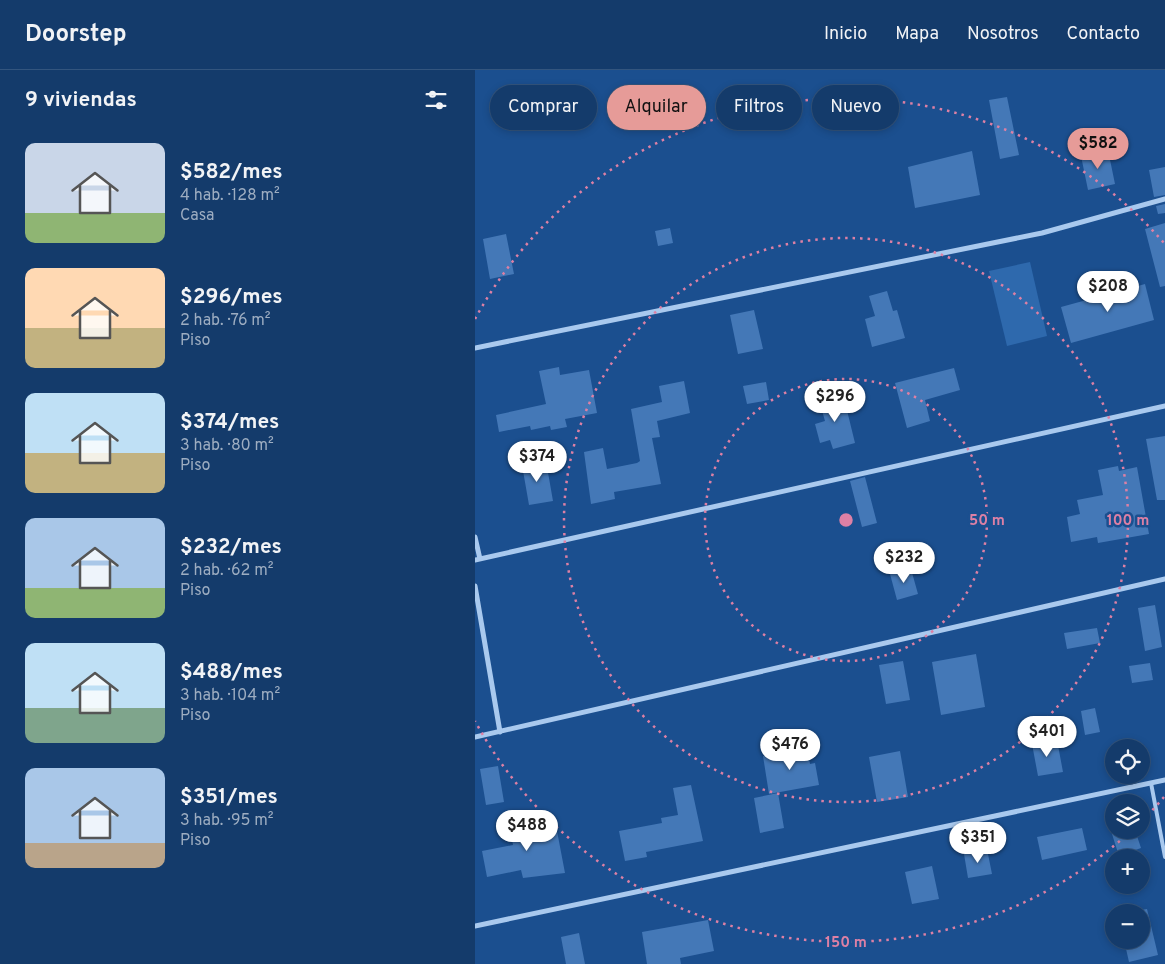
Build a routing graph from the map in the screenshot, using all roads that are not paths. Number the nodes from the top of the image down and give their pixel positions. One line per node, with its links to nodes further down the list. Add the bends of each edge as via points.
1 (1165, 199): 2 (street, via 1042,233)
2 (475, 348)
3 (1165, 406): 5 (street)
4 (475, 537): 5 (street)
5 (477, 560)
6 (1165, 578): 8 (street)
7 (475, 586): 8 (street)
8 (500, 732): 9 (street)
9 (475, 736)
10 (1165, 780): 11 (street)
11 (1151, 783): 12 (lane); 13 (street)
12 (1165, 857)
13 (475, 926)

